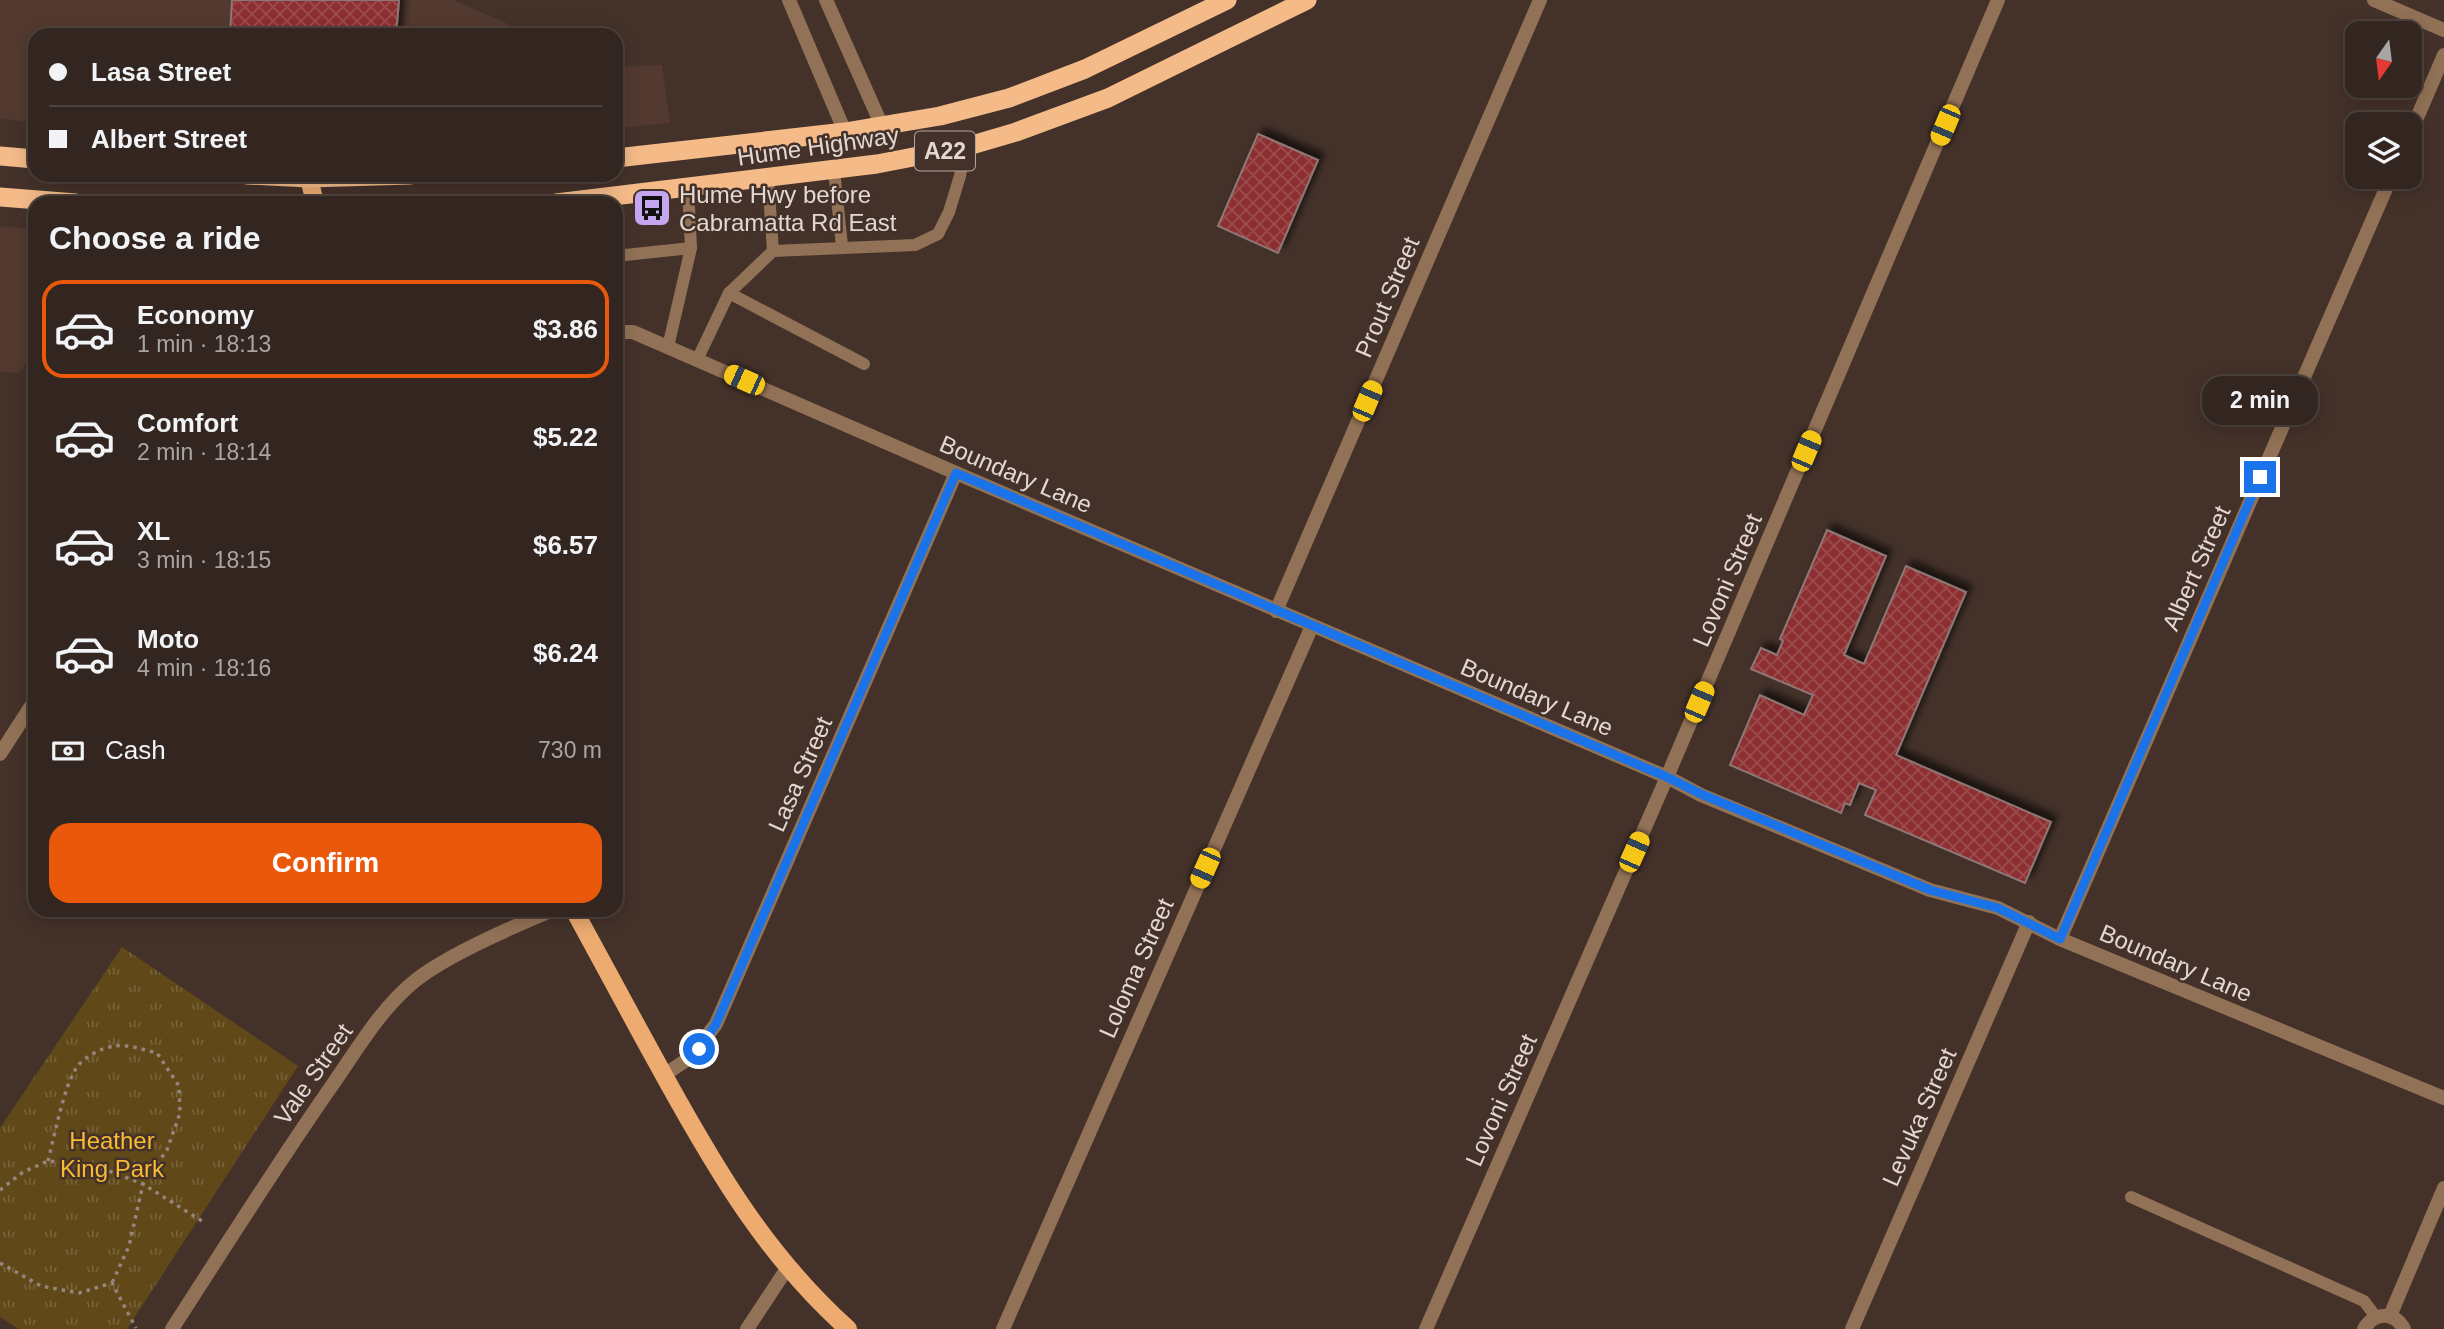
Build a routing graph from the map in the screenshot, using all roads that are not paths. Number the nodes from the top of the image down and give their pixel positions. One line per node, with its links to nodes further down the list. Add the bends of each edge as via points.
1 (789, 0): 12 (street)
2 (826, 0): 11 (street)
3 (1227, 0): 11 (highway, Hume Highway / A22, via 1085,69 1009,98)
4 (1307, 0): 13 (highway, Hume Highway / A22, via 1108,98)
5 (1540, 0): 34 (street, Prout Street)
6 (1998, 0): 38 (street, Lovoni Street)
7 (2374, 0): 8 (street)
8 (2444, 30)
9 (2444, 55): 10 (street)
10 (2419, 112)
11 (882, 126): 12 (highway, Hume Highway / A22)
12 (845, 132): 16 (highway, Hume Highway / A22)
13 (965, 147): 17 (highway, Hume Highway / A22); 24 (lane, via 949,212 938,234 915,244)
14 (0, 156): 15 (highway)
15 (28, 158)
16 (623, 158)
17 (834, 170): 18 (highway, Hume Highway / A22); 24 (lane)
18 (768, 178): 19 (highway, Hume Highway / A22); 26 (lane)
19 (688, 188): 21 (highway, Hume Highway / A22); 25 (lane)
20 (2386, 189): 42 (street, Albert Street)
21 (618, 196)
22 (0, 197): 23 (highway)
23 (28, 199)
24 (842, 246): 26 (lane)
25 (691, 248): 27 (lane); 30 (lane)
26 (773, 251): 28 (lane)
27 (623, 255)
28 (729, 293): 31 (lane); 32 (lane)
29 (623, 332): 30 (street, Boundary Lane)
30 (668, 347): 31 (street, Boundary Lane)
31 (697, 360): 33 (street, Boundary Lane)
32 (864, 364)
33 (956, 473): 34 (street, Boundary Lane); 43 (street, Lasa Street, via 716,1024 691,1057)
34 (1276, 611): 35 (street, Boundary Lane)
35 (1312, 626): 38 (street, Boundary Lane); 52 (street, Loloma Street)
36 (28, 711): 37 (street)
37 (0, 754)
38 (1667, 777): 41 (street, Boundary Lane, via 1930,890 1998,908); 53 (street, Lovoni Street)
39 (539, 917): 49 (street, Vale Street, via 436,967 397,997 304,1125)
40 (578, 917): 43 (main road)
41 (2029, 922): 42 (street, Boundary Lane); 54 (street, Levuka Street)
42 (2060, 939): 44 (street, Boundary Lane)
43 (664, 1075): 47 (main road, via 738,1202)
44 (2444, 1098)
45 (2444, 1188): 48 (street)
46 (2131, 1197): 48 (lane, via 2364,1301)
47 (788, 1267): 50 (street); 51 (main road)
48 (2383, 1316): 55 (street, via 2370,1320); 56 (street, via 2401,1323)
49 (172, 1329)
50 (747, 1329)
51 (848, 1329)
52 (1003, 1329)
53 (1426, 1329)
54 (1852, 1329)
55 (2364, 1329)
56 (2404, 1329)

